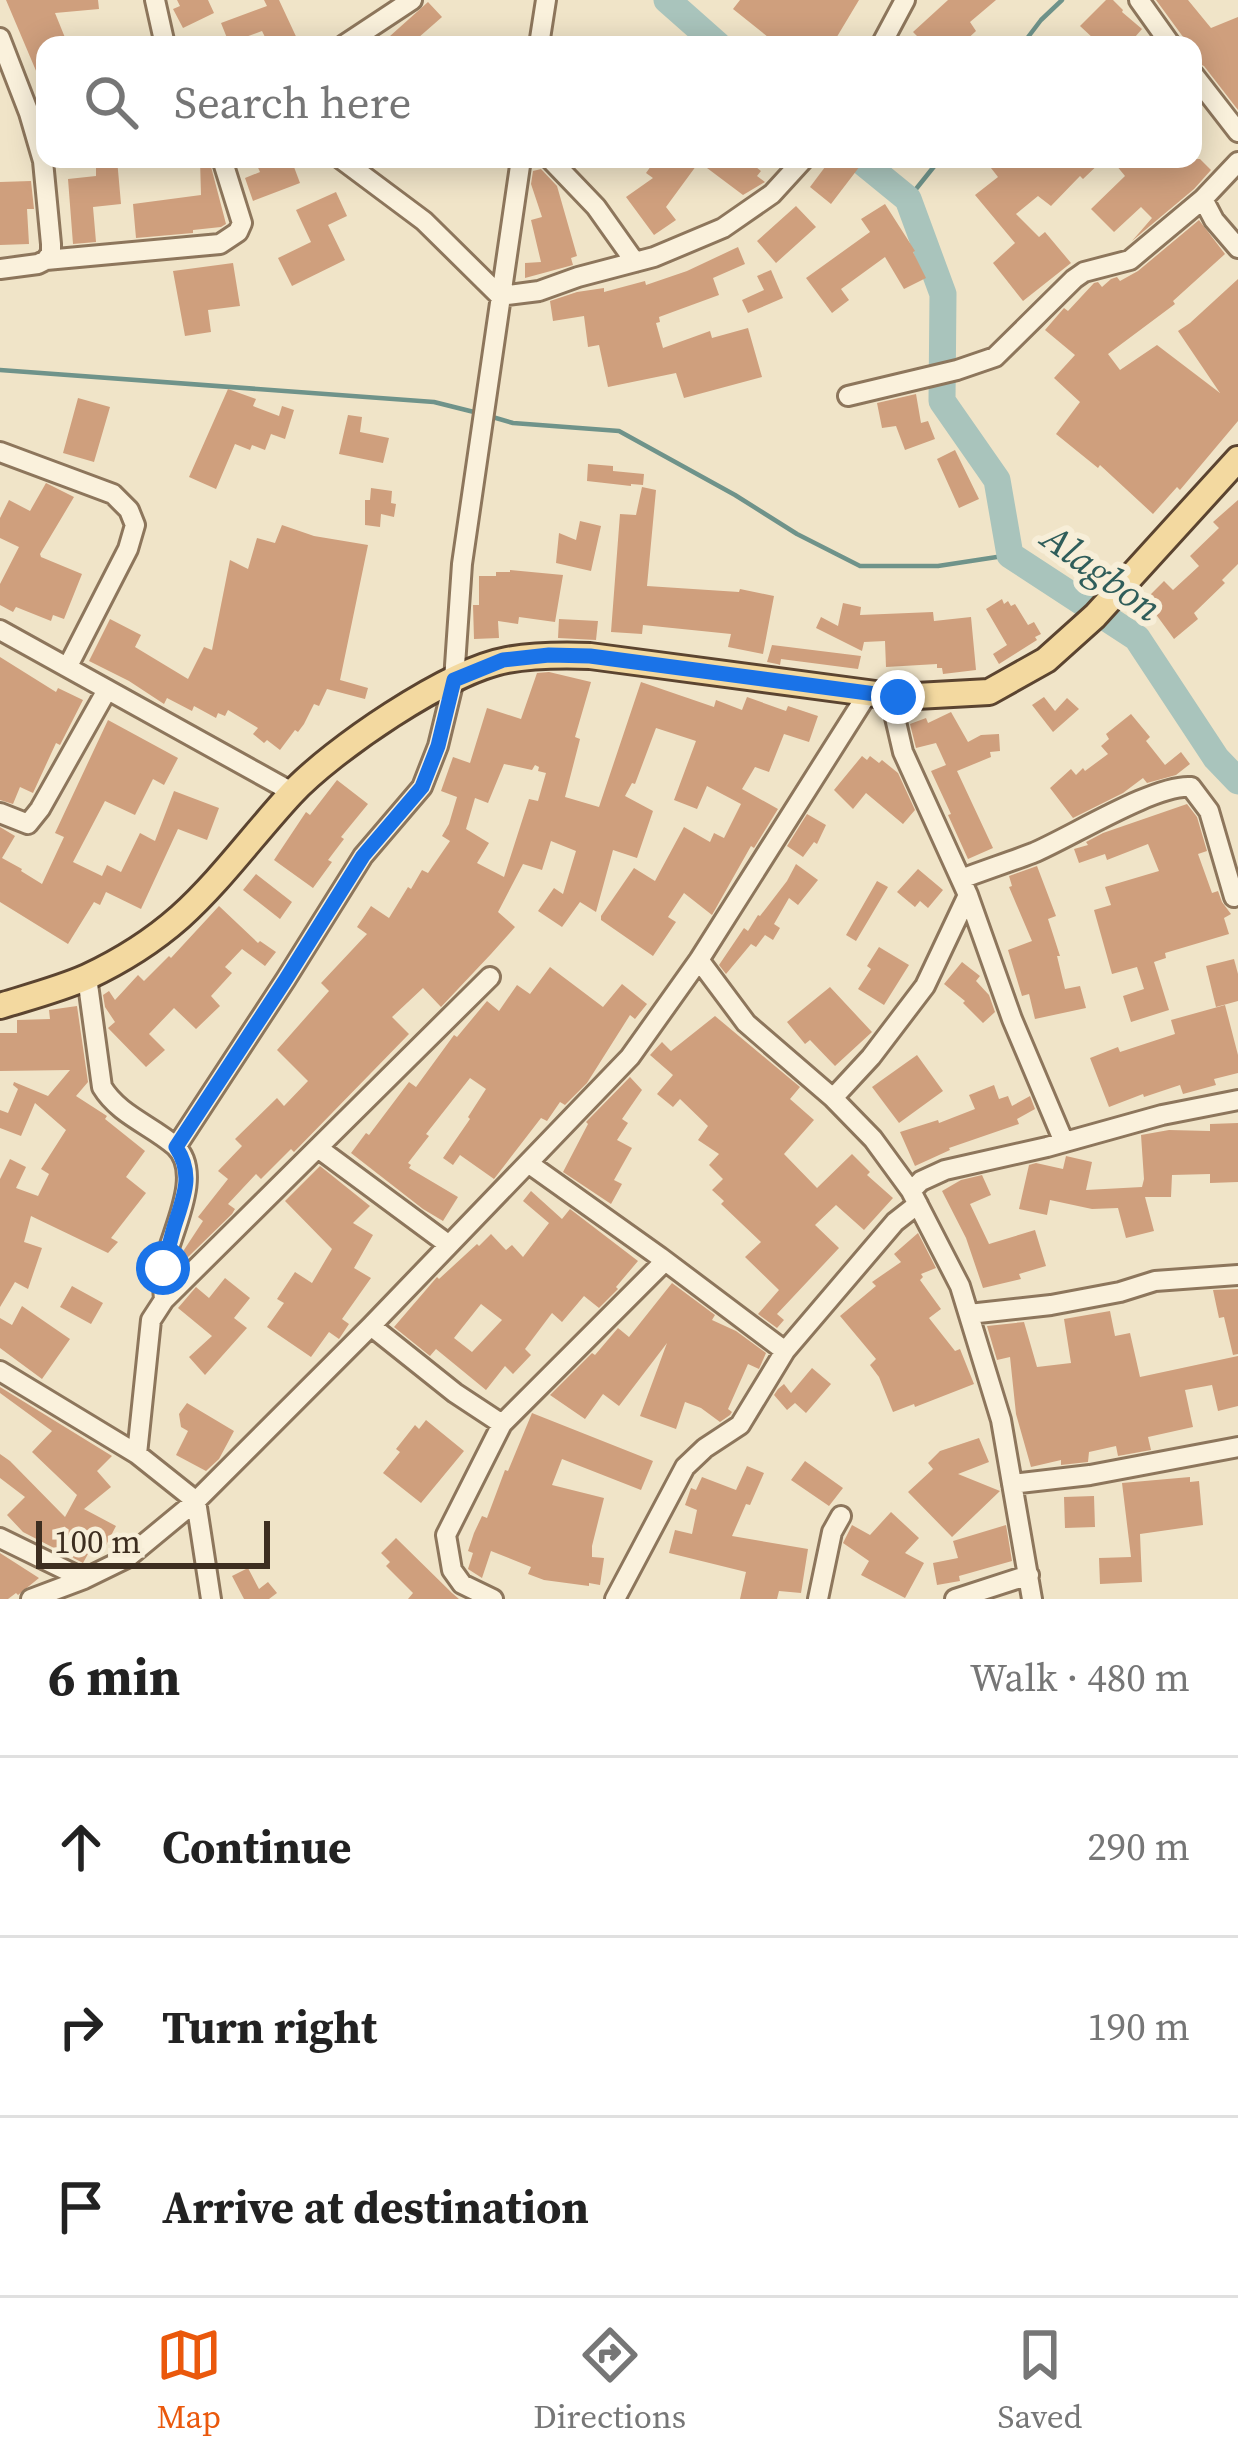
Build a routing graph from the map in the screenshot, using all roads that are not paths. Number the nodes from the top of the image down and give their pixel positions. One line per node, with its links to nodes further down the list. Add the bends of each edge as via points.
1 (155, 0): 7 (street)
2 (412, 0): 6 (street)
3 (546, 0): 9 (street)
4 (905, 0): 10 (street)
5 (1139, 0): 11 (street)
6 (391, 6): 8 (street)
7 (163, 36)
8 (355, 36)
9 (540, 36)
10 (886, 36)
11 (1165, 36)
12 (0, 38): 15 (street)
13 (1202, 86): 14 (street)
14 (1238, 132)
15 (36, 136)
16 (1238, 161): 23 (street)
17 (44, 168): 25 (street)
18 (225, 168): 25 (street, via 242,223 230,238 211,247)
19 (353, 168): 28 (street, via 424,221)
20 (520, 168): 28 (street)
21 (559, 168): 26 (street)
22 (796, 168): 26 (street, via 723,228)
23 (1203, 199): 24 (street); 29 (street, via 1130,260 1084,272 995,357)
24 (1238, 248)
25 (46, 260): 27 (street)
26 (635, 262): 28 (street)
27 (0, 269)
28 (500, 296): 34 (street)
29 (848, 396)
30 (0, 452): 33 (street, via 113,494 135,525)
31 (1238, 459): 36 (main road, via 1046,660 989,692)
32 (0, 630): 33 (street)
33 (68, 665): 35 (street)
34 (454, 680): 36 (main road, via 503,660 590,656); 37 (main road, via 345,747); 48 (street, via 422,787 363,856)
35 (107, 690): 37 (street); 38 (street, via 28,824)
36 (879, 695): 39 (street); 41 (street)
37 (292, 792): 42 (main road, via 179,917)
38 (0, 813)
39 (965, 887): 40 (street, via 1180,786 1191,787 1209,811); 45 (street, via 925,986); 47 (street)
40 (1234, 897)
41 (699, 960): 45 (street, via 746,1023); 50 (street, via 630,1057)
42 (87, 976): 44 (main road); 48 (street, via 102,1087)
43 (490, 977): 49 (street)
44 (0, 1006)
45 (833, 1098): 51 (street)
46 (1238, 1100): 47 (street)
47 (1064, 1142): 51 (street, via 945,1170 921,1181)
48 (176, 1147): 55 (street, via 188,1175 163,1268)
49 (318, 1148): 52 (street); 55 (street)
50 (528, 1163): 52 (street); 53 (street)
51 (915, 1198): 56 (street); 58 (street)
52 (449, 1245): 57 (street)
53 (665, 1261): 58 (street); 60 (street)
54 (1238, 1275): 56 (street, via 1155,1281)
55 (164, 1300): 62 (street, via 151,1321)
56 (969, 1315): 63 (street)
57 (371, 1326): 60 (street); 64 (street)
58 (785, 1351): 72 (street, via 740,1425 685,1467)
59 (0, 1371): 62 (street)
60 (502, 1424): 71 (street, via 446,1535 462,1584)
61 (1238, 1447): 63 (street)
62 (136, 1454): 64 (street)
63 (1012, 1484): 67 (street)
64 (196, 1502): 68 (street, via 127,1558); 70 (street)
65 (841, 1516): 73 (street)
66 (0, 1538): 68 (street)
67 (1029, 1574): 74 (street); 75 (street)
68 (84, 1580): 69 (street)
69 (31, 1599)
70 (211, 1599)
71 (493, 1599)
72 (616, 1599)
73 (818, 1599)
74 (955, 1599)
75 (1032, 1599)

